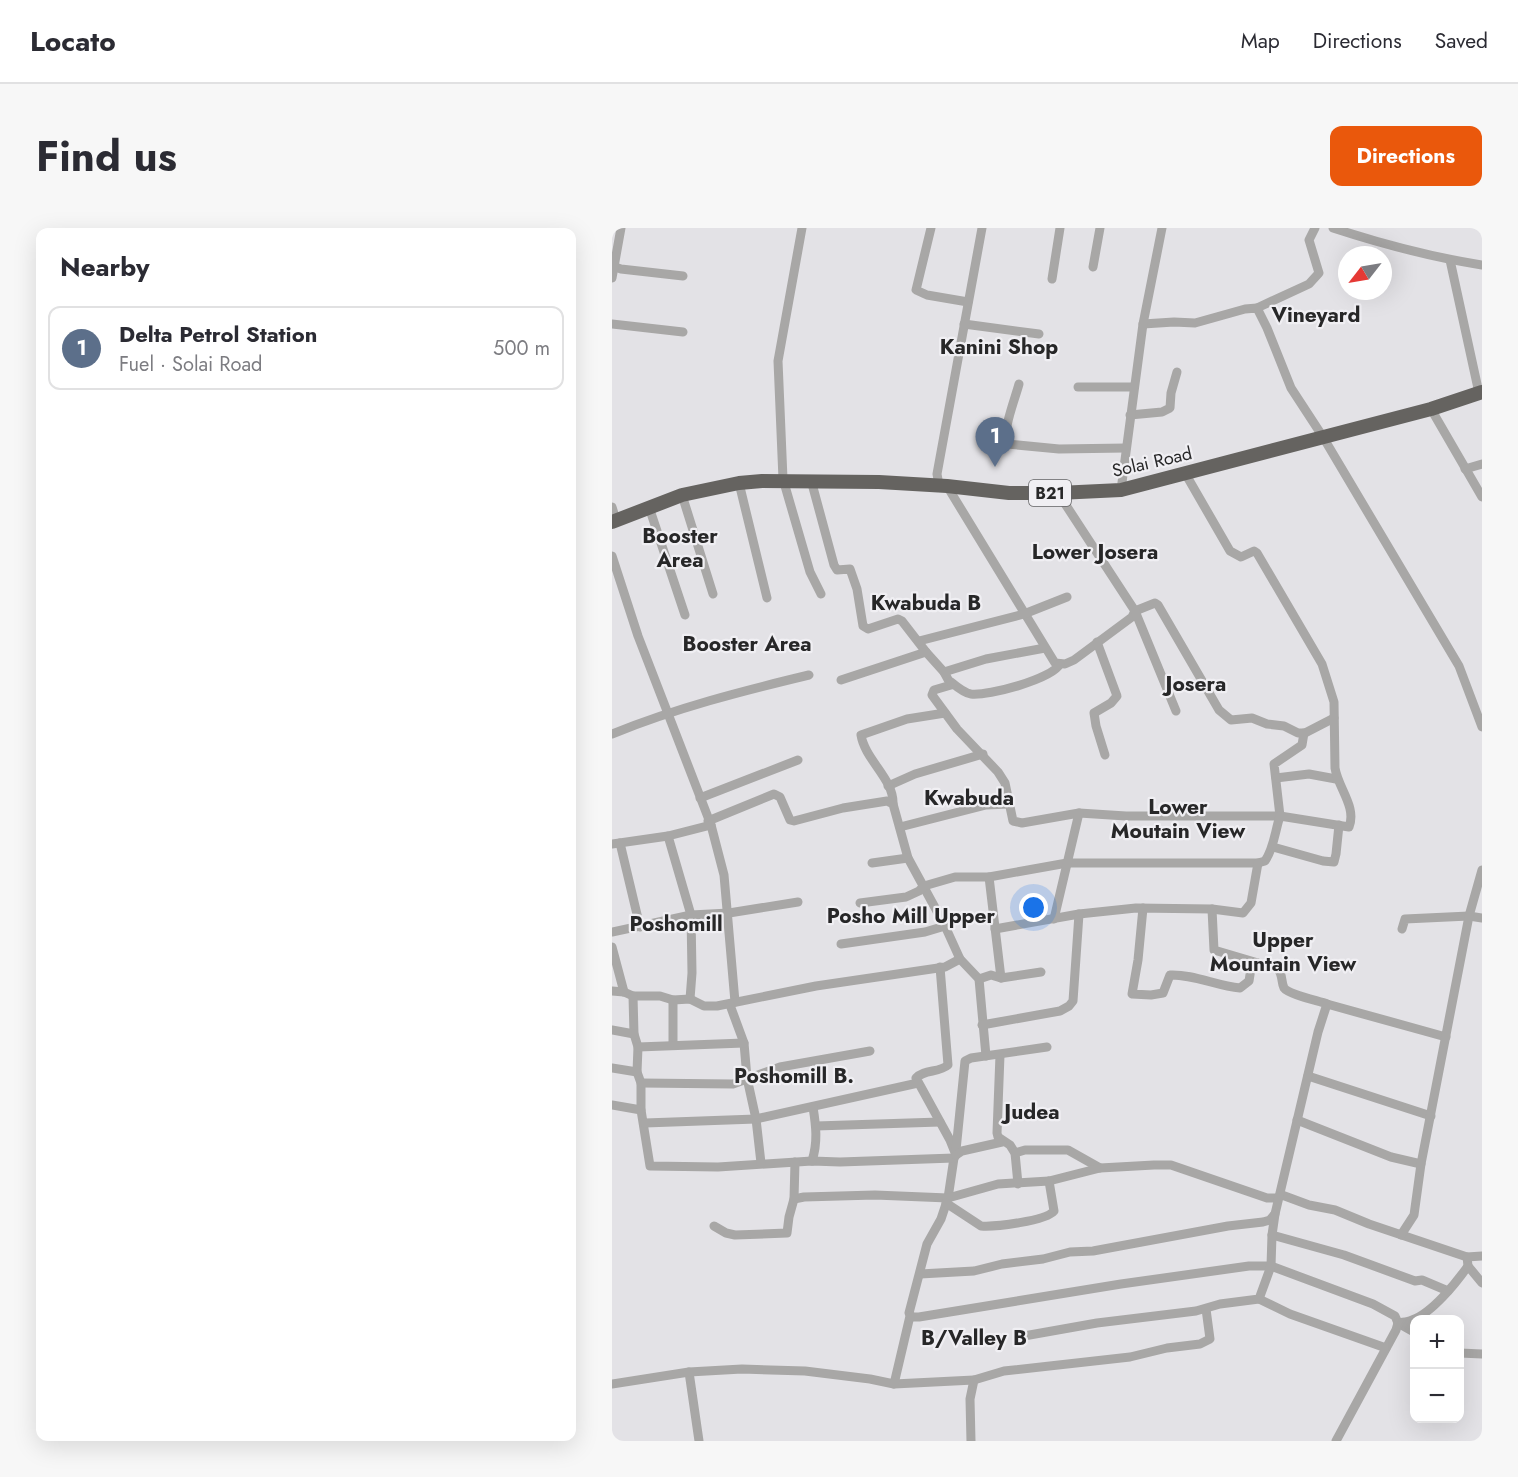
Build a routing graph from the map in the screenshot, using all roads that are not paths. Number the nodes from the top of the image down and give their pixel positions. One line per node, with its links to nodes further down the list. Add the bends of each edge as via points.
1 (621, 228): 12 (street)
2 (802, 228): 36 (street, via 777,361)
3 (931, 228): 17 (street, via 916,290)
4 (982, 228): 17 (street)
5 (1060, 228): 16 (street)
6 (1100, 228): 13 (street)
7 (1162, 228): 21 (street)
8 (1315, 228): 18 (street, via 1309,240 1319,273 1309,284)
9 (1333, 228): 10 (street)
10 (1450, 260): 11 (street); 28 (street)
11 (1482, 265)
12 (613, 266): 14 (street); 15 (street)
13 (1093, 267)
14 (684, 276)
15 (612, 278)
16 (1052, 279)
17 (968, 302): 20 (street)
18 (1257, 308): 21 (street, via 1195,323); 31 (street, via 1291,388)
19 (612, 324): 22 (street)
20 (964, 324): 23 (street); 39 (street, via 938,474)
21 (1143, 324): 27 (street)
22 (682, 332)
23 (1039, 334)
24 (1177, 372): 30 (street, via 1170,408)
25 (1019, 384): 32 (street, via 1007,444 1059,449)
26 (1077, 387): 27 (street)
27 (1134, 387): 30 (street)
28 (1481, 392): 29 (highway, Solai Road / B21)
29 (1431, 409): 31 (highway, Solai Road / B21); 34 (street)
30 (1130, 415): 32 (street)
31 (1323, 437): 35 (highway, Solai Road / B21); 67 (street, via 1459,666)
32 (1126, 448): 40 (street)
33 (1482, 464): 34 (street)
34 (1465, 469): 43 (street)
35 (1185, 473): 40 (highway, Solai Road / B21); 66 (street, via 1230,551 1240,557 1257,553 1322,664 1332,693)
36 (783, 479): 37 (highway, Solai Road / B21); 38 (highway, Solai Road / B21); 48 (street, via 810,572)
37 (811, 480): 39 (highway, Solai Road / B21); 54 (street, via 834,565 837,570 850,569 863,626 868,629 899,620)
38 (739, 483): 42 (highway, Solai Road / B21); 50 (street)
39 (943, 485): 41 (highway, Solai Road / B21); 52 (street)
40 (1121, 490): 41 (highway, Solai Road / B21)
41 (1058, 494): 51 (street)
42 (681, 495): 44 (highway, Solai Road / B21); 47 (street)
43 (1482, 497)
44 (649, 507): 45 (highway, Solai Road / B21); 53 (street)
45 (613, 516)
46 (612, 556): 65 (street)
47 (713, 594)
48 (821, 594)
49 (1067, 597): 52 (street)
50 (767, 598)
51 (1135, 611): 55 (street); 63 (street); 68 (street, via 1158,604 1225,716 1236,721 1252,718)
52 (1024, 614): 54 (street); 56 (street)
53 (685, 615)
54 (919, 641): 57 (street)
55 (1097, 642): 58 (street, via 1074,660); 71 (street, via 1117,696 1094,713)
56 (1045, 648): 58 (street); 59 (street)
57 (926, 652): 59 (street); 61 (street)
58 (1060, 664): 62 (street, via 1057,670 1024,684 978,695 968,694)
59 (944, 672): 62 (street)
60 (809, 675): 65 (street)
61 (841, 680)
62 (951, 682): 64 (street, via 932,692)
63 (1176, 711)
64 (945, 712): 70 (street); 75 (street, via 907,719 861,735)
65 (668, 713): 69 (street); 76 (street)
66 (1334, 718): 68 (street); 74 (street)
67 (1482, 727)
68 (1304, 733): 73 (street, via 1302,746 1274,764)
69 (612, 734)
70 (983, 754): 75 (street); 78 (street, via 1005,783)
71 (1105, 755)
72 (798, 760): 76 (street)
73 (1276, 778): 74 (street, via 1309,774); 80 (street)
74 (1336, 779): 82 (street, via 1353,818 1349,827)
75 (888, 786): 77 (street)
76 (700, 798): 81 (street)
77 (893, 804): 81 (street, via 865,804 794,821 780,797 774,794); 83 (street)
78 (1009, 804): 79 (street, via 1013,821 1022,823); 83 (street)
79 (1079, 813): 80 (street); 89 (street)
80 (1281, 816): 82 (street); 86 (street)
81 (710, 823): 84 (street); 98 (street)
82 (1339, 825): 86 (street, via 1334,862)
83 (900, 827): 87 (street)
84 (668, 836): 85 (street); 100 (street)
85 (616, 844): 105 (street)
86 (1273, 847): 90 (street, via 1265,861)
87 (908, 858): 88 (street); 93 (street)
88 (872, 863)
89 (1066, 863): 90 (street); 92 (street); 103 (street)
90 (1258, 863): 97 (street, via 1251,903 1243,914)
91 (1482, 870): 101 (street)
92 (989, 877): 93 (street, via 955,877); 106 (street)
93 (924, 886): 95 (street, via 906,897); 104 (street)
94 (798, 902): 98 (street)
95 (860, 903)
96 (1143, 908): 97 (street); 99 (street); 112 (street, via 1132,994 1163,993 1170,975 1240,988 1249,981)
97 (1212, 909): 112 (street, via 1214,950)
98 (729, 913): 100 (street); 121 (street)
99 (1079, 914): 103 (street); 123 (street, via 1070,1006)
100 (691, 915): 105 (street); 119 (street)
101 (1469, 916): 102 (street); 107 (street, via 1405,919); 126 (street)
102 (1482, 918)
103 (1054, 919): 106 (street)
104 (945, 926): 109 (street); 111 (street)
105 (640, 927): 108 (street)
106 (995, 929): 115 (street)
107 (1402, 929)
108 (612, 932)
109 (841, 944)
110 (612, 947): 118 (street)
111 (960, 959): 113 (street); 116 (street)
112 (1252, 962): 122 (street, via 1278,969 1288,992)
113 (940, 967): 121 (street, via 816,986); 139 (street, via 948,1065 920,1074 916,1078)
114 (1041, 972): 115 (street)
115 (1001, 978): 116 (street, via 991,975)
116 (979, 979): 123 (street)
117 (612, 991): 118 (street)
118 (628, 994): 120 (street); 125 (street)
119 (690, 999): 120 (street); 121 (street, via 704,1006)
120 (673, 1000): 128 (street)
121 (733, 1004): 127 (street)
122 (1327, 1004): 126 (street); 136 (street)
123 (982, 1025): 133 (street)
124 (612, 1030): 125 (street)
125 (634, 1034): 129 (street)
126 (1446, 1037): 143 (street)
127 (744, 1043): 128 (street); 137 (street)
128 (673, 1045): 129 (street)
129 (638, 1047): 135 (street)
130 (1047, 1047): 132 (street)
131 (870, 1051): 137 (street, via 780,1067)
132 (1000, 1055): 133 (street); 149 (street, via 997,1133)
133 (986, 1056): 151 (street, via 968,1059 963,1065)
134 (612, 1068): 135 (street)
135 (637, 1072): 138 (street)
136 (1308, 1076): 143 (street); 145 (street)
137 (747, 1078): 138 (street, via 727,1085); 144 (street)
138 (641, 1083): 142 (street)
139 (918, 1083): 141 (street); 146 (street)
140 (612, 1105): 142 (street)
141 (813, 1107): 144 (street); 148 (street)
142 (641, 1110): 147 (street)
143 (1431, 1116): 155 (street)
144 (756, 1119): 147 (street); 154 (street)
145 (1297, 1120): 155 (street, via 1390,1157); 159 (street)
146 (940, 1122): 148 (street); 151 (street, via 951,1140)
147 (645, 1123): 154 (street, via 650,1166)
148 (816, 1125): 152 (street)
149 (1002, 1142): 150 (street); 151 (street, via 962,1151)
150 (1015, 1153): 156 (street, via 1068,1150); 158 (street)
151 (955, 1157): 152 (street); 161 (street)
152 (812, 1161): 153 (street)
153 (795, 1162): 154 (street); 160 (street)
154 (761, 1163)
155 (1421, 1164): 165 (street, via 1414,1215)
156 (1100, 1168): 157 (street); 159 (street, via 1171,1165 1267,1198)
157 (1049, 1181): 158 (street); 161 (street, via 1054,1211 1034,1220 981,1226)
158 (1018, 1184): 161 (street, via 998,1184)
159 (1279, 1197): 162 (street); 165 (street, via 1335,1210)
160 (794, 1199): 161 (street, via 875,1195); 163 (street, via 787,1233 735,1235)
161 (947, 1200): 169 (street, via 927,1244)
162 (1275, 1214): 164 (street); 169 (street, via 1263,1222 1093,1251 974,1271)
163 (714, 1226)
164 (1272, 1235): 168 (street); 171 (street)
165 (1401, 1235): 167 (street)
166 (1482, 1256): 167 (street)
167 (1468, 1261): 170 (street); 171 (street)
168 (1271, 1266): 172 (street); 174 (street, via 1208,1270); 175 (street, via 1373,1304 1395,1316)
169 (920, 1274): 174 (street)
170 (1482, 1283)
171 (1448, 1291): 175 (street, via 1414,1320)
172 (1259, 1299): 173 (street); 178 (street)
173 (1206, 1309): 177 (street); 182 (street, via 1210,1339 1200,1344 1130,1357 1004,1371)
174 (910, 1316): 184 (street)
175 (1398, 1323): 176 (street); 178 (street)
176 (1410, 1330)
177 (1024, 1336)
178 (1386, 1348): 187 (street)
179 (1464, 1353): 180 (street)
180 (1482, 1354)
181 (689, 1372): 183 (street); 184 (street, via 805,1371); 185 (street)
182 (974, 1380): 184 (street); 186 (street, via 970,1399)
183 (612, 1384)
184 (894, 1384)
185 (699, 1441)
186 (971, 1441)
187 (1336, 1441)

